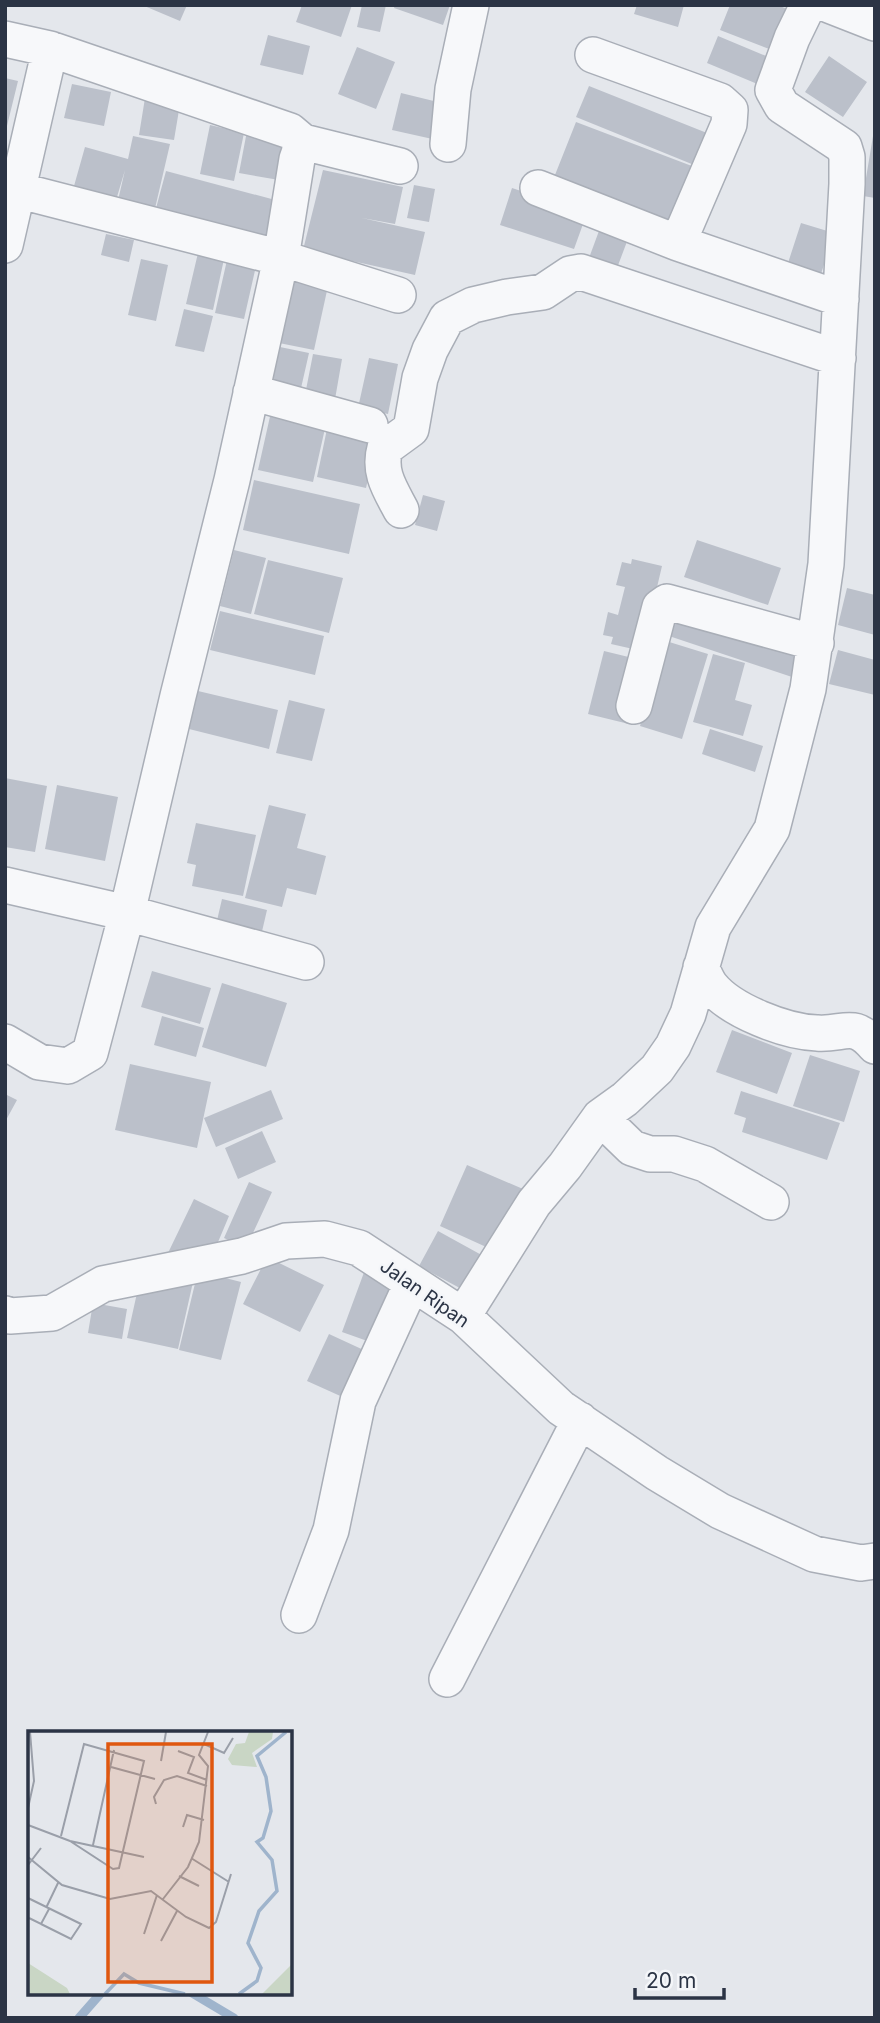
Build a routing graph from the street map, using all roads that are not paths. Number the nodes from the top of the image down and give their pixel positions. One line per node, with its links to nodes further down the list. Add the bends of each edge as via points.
1 (471, 5): 9 (street, via 453,89)
2 (808, 5): 17 (street, via 773,90 782,106 844,147 847,184)
3 (829, 5): 4 (street)
4 (875, 23)
5 (5, 39): 6 (street)
6 (50, 49): 8 (street, via 290,131); 12 (street)
7 (593, 55): 13 (street, via 720,101 730,110 729,124)
8 (303, 142): 10 (street); 15 (street)
9 (448, 144)
10 (400, 166)
11 (538, 188): 13 (street)
12 (17, 190): 14 (street); 15 (street)
13 (678, 243): 17 (street)
14 (5, 245)
15 (281, 258): 16 (street); 19 (street)
16 (398, 295)
17 (841, 299): 18 (street)
18 (838, 358): 21 (street, via 581,272 543,292 473,305 447,318 420,378 411,429 385,448 383,474); 22 (street, via 826,564)
19 (251, 392): 20 (street); 25 (street)
20 (370, 425)
21 (401, 510)
22 (816, 643): 23 (street, via 667,602 660,607); 27 (street, via 772,829 713,927)
23 (634, 706)
24 (5, 885): 25 (street)
25 (127, 913): 26 (street); 28 (street, via 89,1053 68,1066 39,1062)
26 (306, 962)
27 (701, 967): 29 (street, via 711,986 729,1002 760,1018 818,1034 850,1029 865,1034); 30 (street, via 673,1046 657,1069)
28 (5, 1042)
29 (875, 1046)
30 (600, 1117): 31 (street, via 632,1148 705,1164); 34 (street, via 534,1203)
31 (771, 1202)
32 (412, 1283): 33 (street, Jalan Ripan, via 359,1248 325,1239 286,1241 242,1256 103,1284 52,1313); 34 (street, Jalan Ripan); 37 (street, via 358,1401 335,1515)
33 (5, 1314)
34 (463, 1316): 35 (street, Jalan Ripan, via 561,1408)
35 (580, 1420): 36 (street, Jalan Ripan, via 720,1511 814,1554 860,1563); 38 (street)
36 (875, 1561)
37 (299, 1615)
38 (447, 1679)

